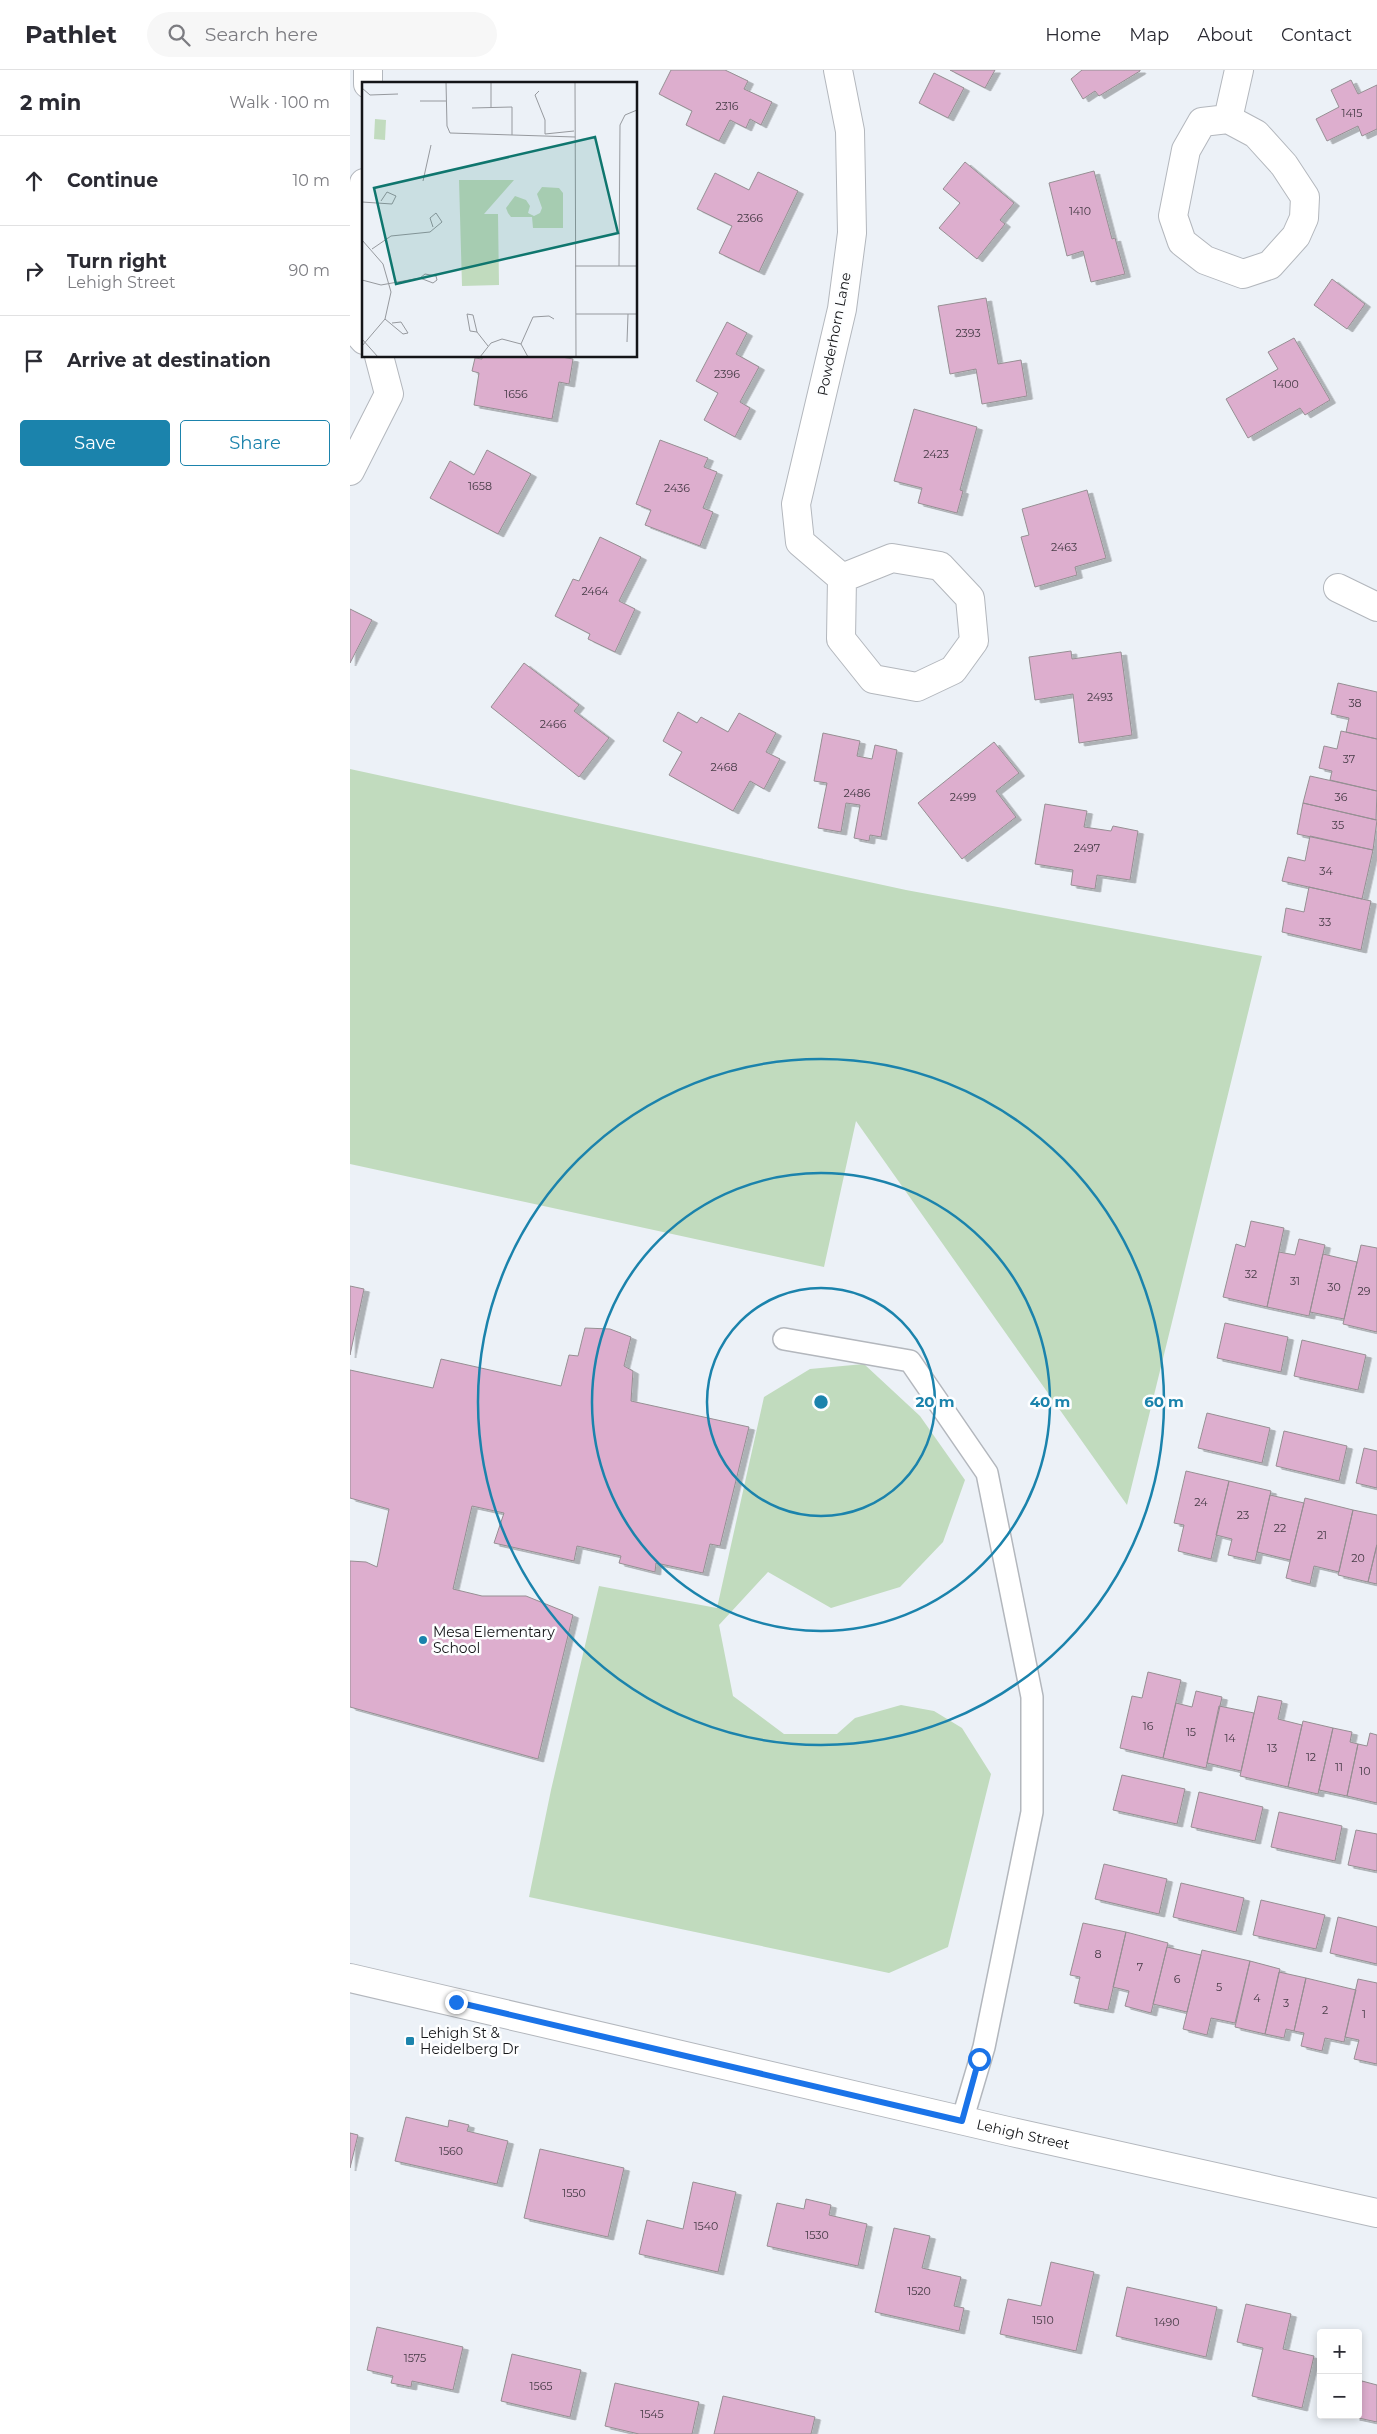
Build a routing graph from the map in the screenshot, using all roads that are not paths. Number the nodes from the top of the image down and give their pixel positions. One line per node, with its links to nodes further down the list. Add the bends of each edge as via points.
1 (838, 70): 8 (street, Powderhorn Lane, via 850,131 852,233 842,309 796,504 800,542)
2 (1239, 70): 3 (street)
3 (1228, 119): 3 (street, via 1256,134 1284,165 1305,197 1304,218 1296,236 1270,265 1243,274 1205,260 1182,242 1173,216 1186,150 1202,122)
4 (362, 226): 5 (street)
5 (357, 337)
6 (380, 358): 7 (street, via 389,394)
7 (350, 472)
8 (842, 578): 8 (street, via 841,638 873,679 917,687 953,670 974,641 970,598 940,566 892,558)
9 (1338, 588): 10 (street)
10 (1377, 607)
11 (784, 1339): 13 (lane, via 910,1361 988,1473 1032,1697 1032,1812 984,2047)
12 (350, 1978): 13 (street, Lehigh Street)
13 (962, 2121): 14 (street, Lehigh Street)
14 (1377, 2213)

